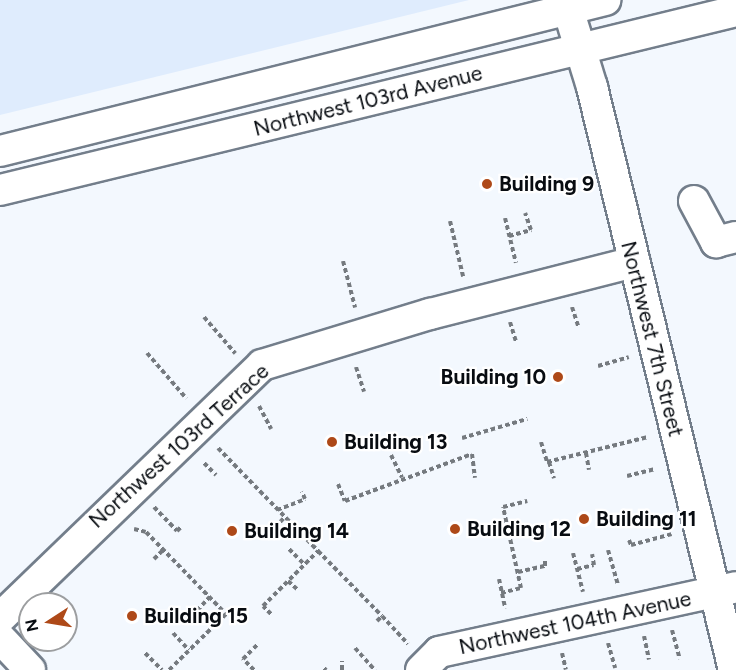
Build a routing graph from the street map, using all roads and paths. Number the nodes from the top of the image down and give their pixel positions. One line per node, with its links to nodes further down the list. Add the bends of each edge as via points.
1 (605, 0): 2 (street, Northwest 103rd Avenue)
2 (568, 9): 4 (street, Northwest 7th Street); 5 (street, Northwest 103rd Avenue)
3 (736, 11): 4 (street, Northwest 103rd Avenue)
4 (581, 50): 6 (street, Northwest 103rd Avenue); 14 (street, Northwest 7th Street)
5 (0, 151)
6 (0, 190)
7 (693, 201): 12 (street, via 716,242)
8 (525, 213): 11 (path, via 531,230)
9 (505, 218): 11 (path)
10 (450, 221): 16 (path)
11 (509, 237): 15 (path)
12 (736, 237)
13 (343, 261): 18 (path)
14 (634, 262): 15 (street, Northwest 103rd Terrace); 23 (street, Northwest 7th Street)
15 (523, 290): 16 (street, Northwest 103rd Terrace)
16 (471, 303): 18 (street, Northwest 103rd Terrace)
17 (204, 317): 20 (path)
18 (362, 334): 20 (street, Northwest 103rd Terrace, via 262,365)
19 (147, 353): 22 (path)
20 (253, 374): 22 (street, Northwest 103rd Terrace)
21 (527, 419): 24 (path)
22 (201, 423): 34 (path); 39 (street, Northwest 103rd Terrace)
23 (674, 430): 26 (path); 44 (street, Northwest 7th Street)
24 (462, 438)
25 (541, 442): 28 (path)
26 (586, 453): 28 (path); 29 (path)
27 (391, 455): 30 (path)
28 (549, 462): 32 (path)
29 (589, 470)
30 (402, 478): 31 (path, via 472,454); 33 (path, via 345,501)
31 (475, 478)
32 (554, 478)
33 (338, 483)
34 (258, 490): 36 (path); 38 (path)
35 (302, 492): 41 (path, via 305,499)
36 (253, 495)
37 (527, 501): 55 (path, via 503,507)
38 (272, 504): 40 (path); 41 (path)
39 (112, 506): 47 (path); 64 (street, Northwest 103rd Terrace)
40 (267, 509)
41 (277, 510): 42 (path)
42 (285, 517): 43 (path); 48 (path)
43 (275, 527)
44 (699, 528): 45 (path, via 631,545); 58 (street, Northwest 7th Street)
45 (629, 540)
46 (289, 549): 53 (path)
47 (163, 550): 51 (path); 60 (path)
48 (318, 551): 53 (path); 63 (path)
49 (573, 553): 54 (path)
50 (592, 554): 54 (path, via 594,565)
51 (154, 559)
52 (545, 560): 55 (path, via 545,566)
53 (304, 564): 56 (path)
54 (577, 569): 66 (path)
55 (518, 572): 59 (path, via 521,588)
56 (288, 581): 57 (path); 62 (path, via 263,606)
57 (297, 590)
58 (726, 590): 66 (street, Northwest 104th Avenue); 81 (street, Northwest 7th Street)
59 (501, 593)
60 (210, 597): 61 (path, via 192,616); 71 (path, via 226,614)
61 (187, 610)
62 (271, 614)
63 (382, 616): 65 (path); 74 (path)
64 (0, 618)
65 (377, 621)
66 (591, 622): 74 (street, Northwest 104th Avenue, via 439,652)
67 (173, 633): 71 (path)
68 (0, 638): 75 (street)
69 (258, 644): 78 (path, via 243,659)
70 (355, 648): 80 (path)
71 (189, 650): 77 (path)
72 (145, 653): 76 (path)
73 (342, 661): 79 (path)
74 (424, 667)
75 (30, 670)
76 (162, 670)
77 (169, 670)
78 (254, 670)
79 (342, 670)
80 (375, 670)
81 (734, 670)

